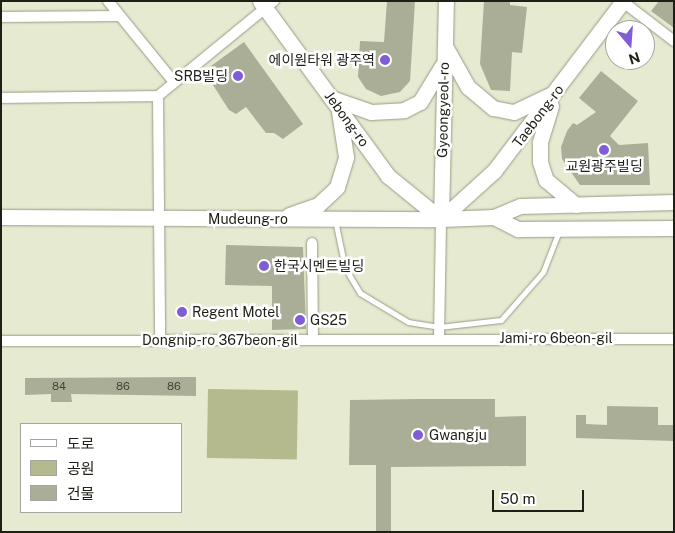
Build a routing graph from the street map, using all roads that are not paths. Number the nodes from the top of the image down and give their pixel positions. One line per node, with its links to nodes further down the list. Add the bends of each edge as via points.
1 (108, 1): 5 (street)
2 (446, 1): 8 (street, Gyeongyeol-ro)
3 (622, 1): 7 (street); 11 (street, Taebong-ro)
4 (266, 3): 10 (street); 14 (street, Jebong-ro)
5 (119, 16): 6 (street); 10 (street)
6 (1, 17)
7 (674, 41)
8 (445, 45): 9 (street, Gyeongyeol-ro); 11 (street, via 468,87 493,108 514,112)
9 (444, 63): 14 (street, via 420,102 404,110 371,112); 22 (street, Gyeongyeol-ro)
10 (172, 81): 12 (street)
11 (555, 92): 16 (street, via 540,143 540,162 546,180); 22 (street, Taebong-ro, via 494,171)
12 (158, 96): 13 (street); 19 (street)
13 (1, 98)
14 (335, 103): 20 (street, via 346,157 337,187 318,205); 22 (street, Jebong-ro, via 388,176)
15 (674, 202): 16 (street, Mudeung-ro)
16 (576, 205): 18 (street, Mudeung-ro, via 520,206)
17 (1, 217): 19 (street, Mudeung-ro)
18 (494, 217): 22 (street, Mudeung-ro); 24 (street, Mudeung-ro, via 518,228)
19 (160, 218): 20 (street, Mudeung-ro); 29 (street)
20 (277, 219): 21 (street, Mudeung-ro)
21 (335, 219): 22 (street, Mudeung-ro); 26 (lane, via 346,268 360,292 408,322)
22 (441, 219): 26 (street)
23 (674, 228): 24 (street, Mudeung-ro)
24 (560, 229): 26 (lane, via 543,272 501,320)
25 (312, 242): 30 (street)
26 (439, 327): 27 (street)
27 (439, 338): 28 (street, Jami-ro 6beon-gil); 30 (street, Dongnip-ro 367beon-gil)
28 (674, 339)
29 (160, 340): 30 (street, Dongnip-ro 367beon-gil); 31 (street, Dongnip-ro 367beon-gil)
30 (313, 340)
31 (1, 341)

